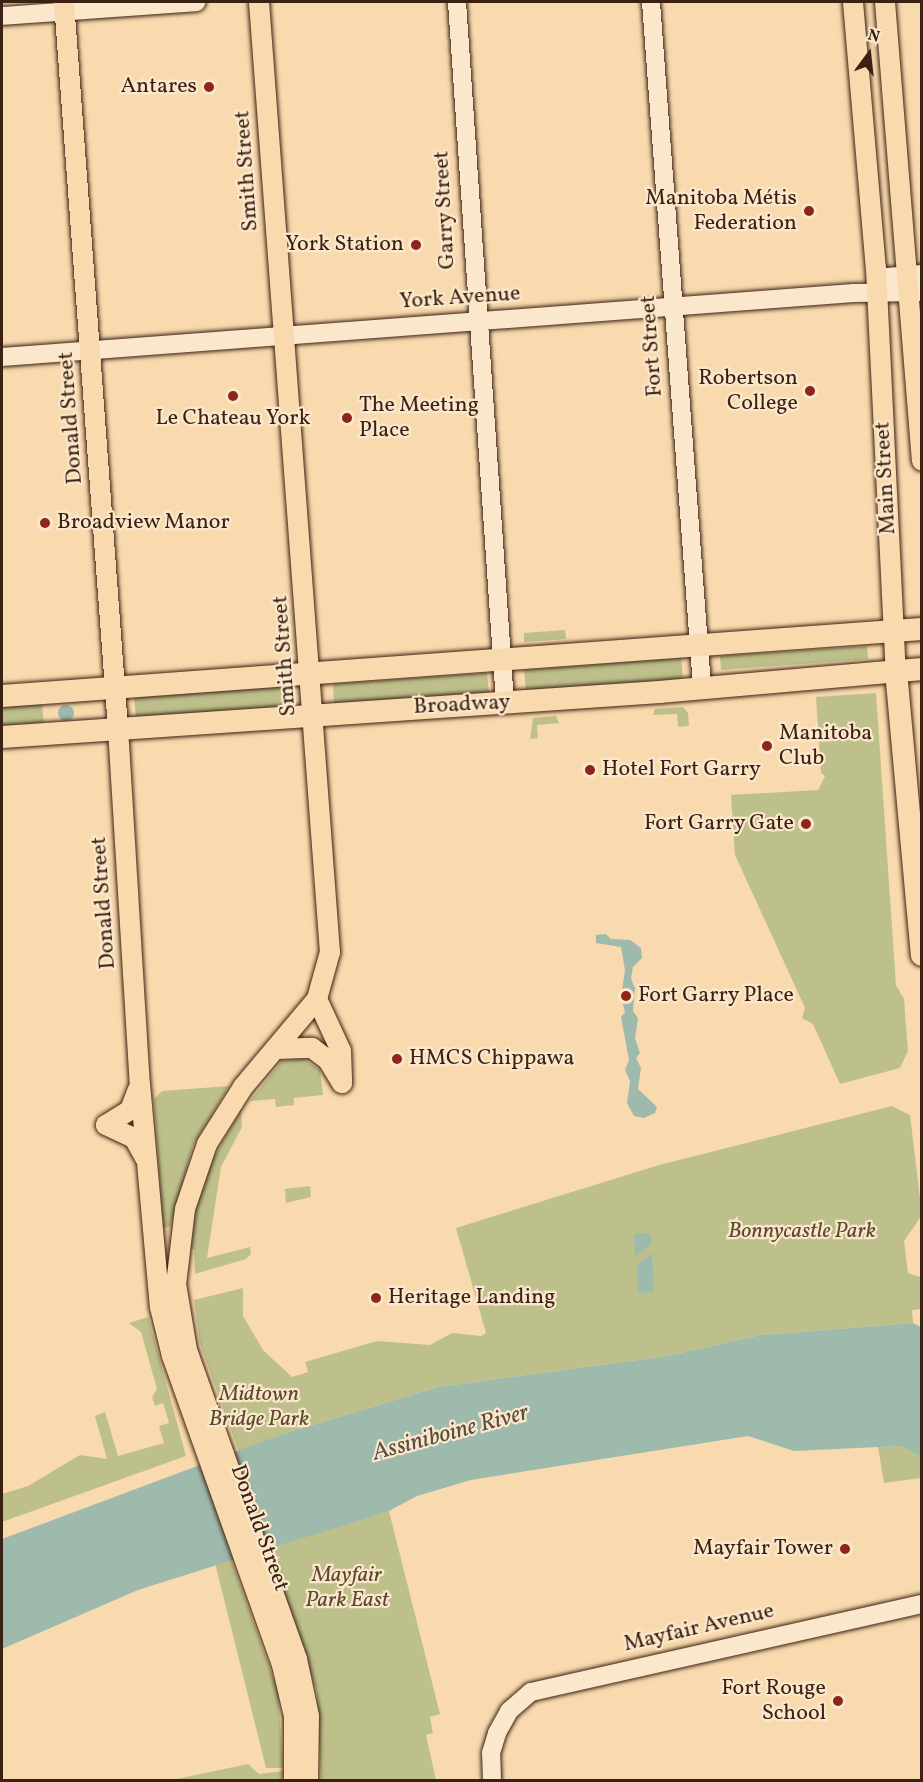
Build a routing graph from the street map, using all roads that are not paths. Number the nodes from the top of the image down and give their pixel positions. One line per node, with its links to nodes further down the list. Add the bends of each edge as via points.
1 (196, 2): 7 (main road)
2 (259, 2): 13 (main road, Smith Street)
3 (457, 2): 12 (main road, Garry Street)
4 (651, 2): 11 (main road, Fort Street)
5 (853, 2): 10 (main road, Main Street)
6 (885, 2): 9 (main road, Main Street)
7 (64, 6): 8 (main road); 14 (main road, Donald Street)
8 (2, 16)
9 (915, 283): 10 (main road, York Avenue); 16 (main road, Main Street)
10 (877, 285): 11 (main road, York Avenue); 19 (main road, Main Street)
11 (673, 306): 12 (main road, York Avenue); 20 (main road, Fort Street)
12 (476, 321): 13 (main road, York Avenue); 21 (main road, Garry Street)
13 (285, 336): 14 (main road, York Avenue); 24 (main road, Smith Street)
14 (90, 350): 15 (main road, York Avenue); 25 (main road, Donald Street)
15 (2, 357)
16 (918, 359): 17 (main road, Main Street)
17 (921, 461)
18 (921, 629): 19 (highway, Broadway)
19 (894, 631): 20 (highway, Broadway); 23 (main road, Main Street)
20 (700, 647): 21 (highway, Broadway); 26 (main road, Fort Street)
21 (502, 661): 24 (highway, Broadway); 28 (main road, Garry Street)
22 (921, 669): 23 (highway, Broadway)
23 (896, 671): 26 (highway, Broadway); 32 (highway, Main Street)
24 (310, 672): 25 (highway, Broadway); 29 (main road, Smith Street)
25 (115, 687): 27 (highway, Broadway); 30 (main road, Donald Street)
26 (702, 687): 28 (highway, Broadway)
27 (2, 696)
28 (505, 703): 29 (highway, Broadway)
29 (313, 714): 30 (highway, Broadway); 33 (main road, Smith Street, via 330,937 328,967)
30 (118, 728): 31 (highway, Broadway); 35 (main road, Donald Street)
31 (2, 737)
32 (921, 955)
33 (317, 999): 34 (main road, Smith Street); 34 (main road, via 341,1051 342,1083 328,1059 312,1048 294,1045)
34 (277, 1049): 37 (main road, Smith Street, via 243,1087 207,1144 190,1186)
35 (140, 1084): 36 (main road, Donald Street); 36 (main road, via 130,1110 106,1125 134,1138)
36 (146, 1159): 39 (main road, Donald Street, via 160,1307 172,1356 289,1691)
37 (176, 1263): 40 (main road, Donald Street, via 177,1303 187,1350 297,1659 309,1716)
38 (921, 1604): 41 (main road, Mayfair Avenue, via 543,1688 522,1697 501,1723 491,1753)
39 (294, 1780)
40 (308, 1780)
41 (492, 1780)

